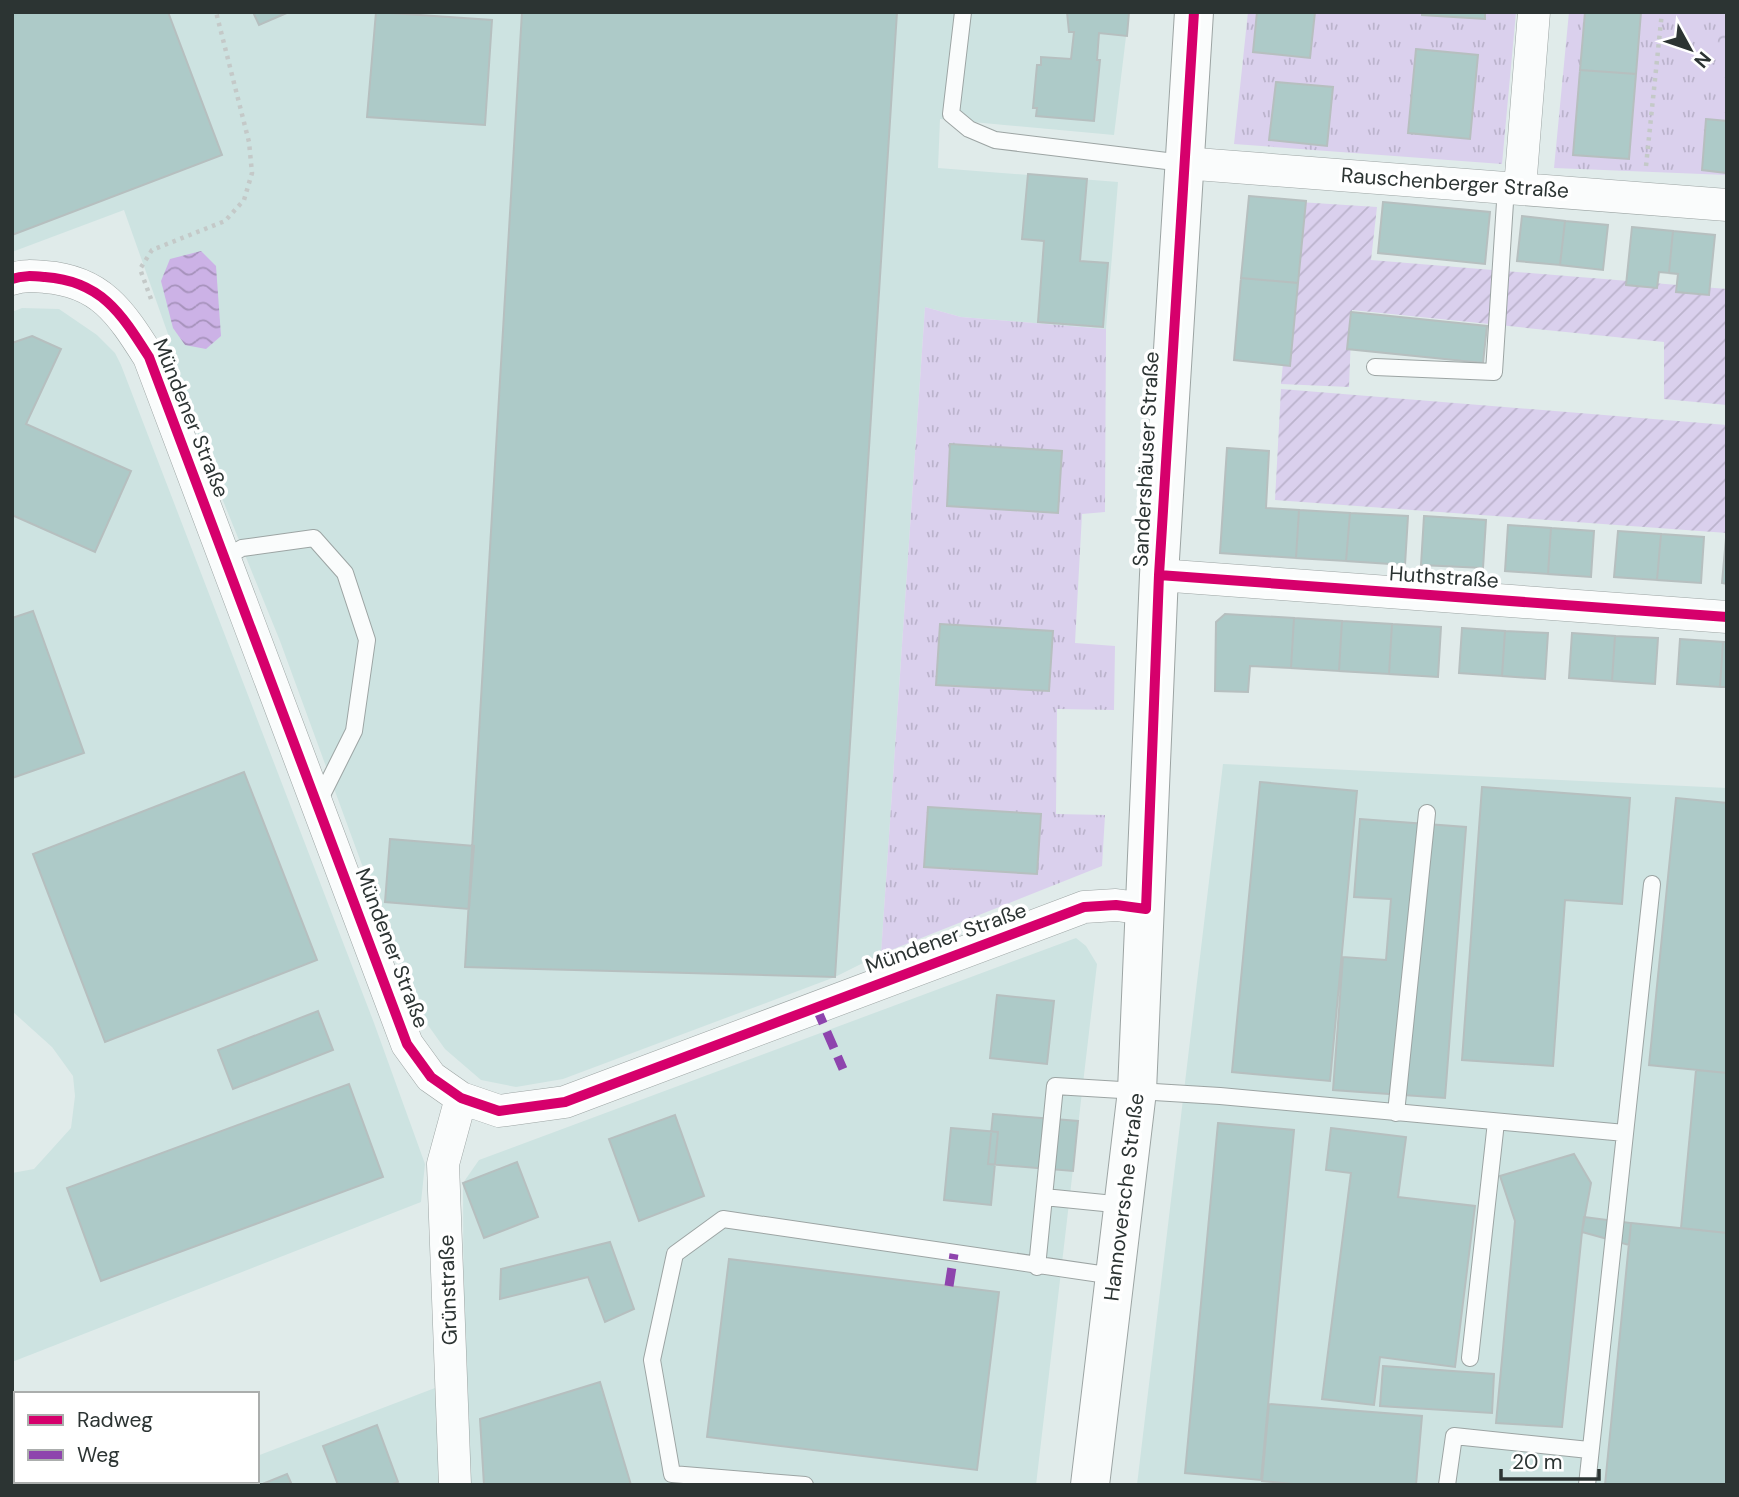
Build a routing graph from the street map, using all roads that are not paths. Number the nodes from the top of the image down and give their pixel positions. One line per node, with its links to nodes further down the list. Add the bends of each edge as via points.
1 (963, 12): 4 (lane, via 951,114 969,129 995,140)
2 (1194, 12): 4 (main road, Sandershäuser Straße)
3 (1534, 12): 5 (street)
4 (1183, 163): 5 (street, Rauschenberger Straße); 10 (main road, Sandershäuser Straße)
5 (1513, 188): 6 (street, Rauschenberger Straße); 8 (lane, via 1494,373)
6 (1727, 205)
7 (12, 279): 9 (street, Mündener Straße, via 67,279 100,295 122,315 149,357)
8 (1375, 367)
9 (226, 556): 12 (street, Mündener Straße); 12 (lane, via 242,548 314,538 345,573 367,640 367,654 354,731)
10 (1159, 575): 11 (street, Huthstraße); 15 (main road, Sandershäuser Straße)
11 (1727, 617)
12 (317, 806): 17 (street, Mündener Straße, via 407,1044 431,1077)
13 (1427, 813): 18 (lane)
14 (1652, 884): 20 (lane)
15 (1146, 909): 16 (main road, Hannoversche Straße); 17 (street, Mündener Straße, via 1084,907 565,1102 499,1111)
16 (1137, 1091): 18 (lane); 21 (lane, via 1055,1086); 22 (main road, Hannoversche Straße)
17 (461, 1098): 27 (street, Grünstraße, via 443,1164)
18 (1396, 1113): 19 (lane)
19 (1496, 1122): 20 (lane); 25 (lane)
20 (1625, 1133): 26 (lane)
21 (1044, 1197): 22 (lane); 23 (lane)
22 (1124, 1205): 24 (main road, Hannoversche Straße)
23 (1037, 1267): 24 (lane); 28 (lane, via 723,1219 675,1254 652,1360 672,1474)
24 (1115, 1276): 29 (main road, Hannoversche Straße)
25 (1470, 1358)
26 (1589, 1450): 30 (lane, via 1454,1436); 31 (lane)
27 (455, 1485)
28 (805, 1485)
29 (1090, 1485)
30 (1447, 1485)
31 (1587, 1485)

